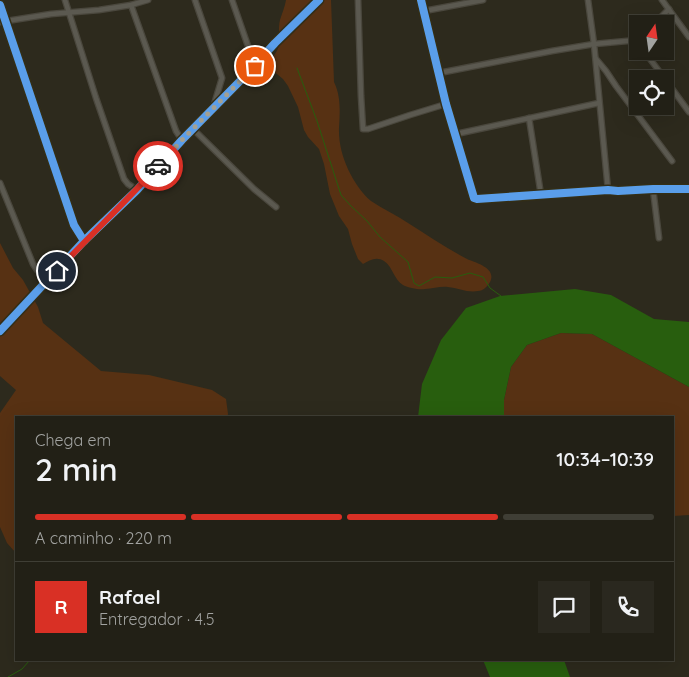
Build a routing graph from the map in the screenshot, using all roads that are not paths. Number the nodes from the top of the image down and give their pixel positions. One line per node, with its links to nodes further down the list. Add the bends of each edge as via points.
1 (65, 0): 15 (street)
2 (148, 0): 12 (street)
3 (195, 0): 27 (street, via 222,78)
4 (232, 0): 22 (street)
5 (319, 0): 22 (street)
6 (358, 0): 26 (street, via 363,129)
7 (422, 0): 14 (street)
8 (483, 0): 14 (street)
9 (588, 0): 20 (street)
10 (662, 0): 13 (street)
11 (0, 4): 17 (street)
12 (131, 5): 15 (street); 32 (street)
13 (669, 9): 16 (street); 18 (street)
14 (424, 11): 23 (street)
15 (69, 12): 17 (street); 37 (street, via 124,179)
16 (663, 15)
17 (3, 21): 42 (street, via 74,226)
18 (689, 37)
19 (629, 42): 20 (street)
20 (594, 44): 21 (street); 23 (street)
21 (595, 58): 25 (street); 33 (street)
22 (255, 66): 27 (street)
23 (439, 73): 26 (street)
24 (674, 91): 28 (street)
25 (599, 103): 29 (street); 38 (street)
26 (446, 104): 31 (street)
27 (213, 109): 30 (street)
28 (689, 112)
29 (529, 118): 31 (street); 39 (street)
30 (193, 129): 32 (street); 40 (street)
31 (456, 134): 39 (street, via 474,198)
32 (182, 140): 37 (street)
33 (672, 161)
34 (0, 183): 43 (street, via 33,264)
35 (653, 189): 36 (street); 38 (street); 41 (street)
36 (689, 189)
37 (136, 190): 42 (street)
38 (608, 190): 39 (street)
39 (541, 195)
40 (276, 207)
41 (659, 238)
42 (84, 241): 43 (street)
43 (50, 279): 44 (street)
44 (0, 331)

